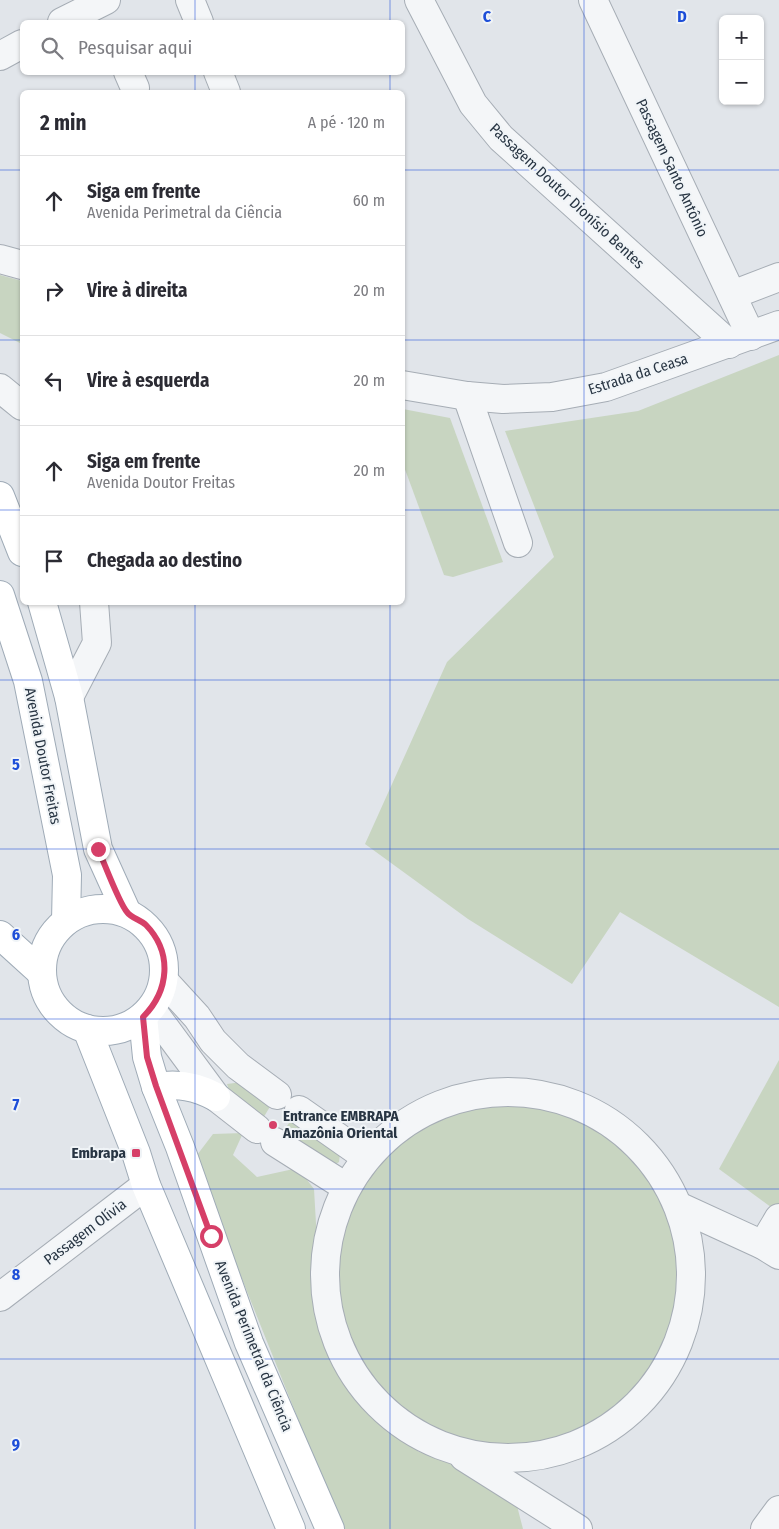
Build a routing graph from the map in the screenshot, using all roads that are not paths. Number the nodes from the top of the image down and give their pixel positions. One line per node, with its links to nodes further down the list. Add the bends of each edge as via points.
1 (190, 0): 6 (street)
2 (419, 0): 16 (street, Passagem Doutor Dionísio Bentes, via 473,104 501,138)
3 (592, 0): 14 (street, Passagem Santo Antônio)
4 (103, 9): 5 (street)
5 (68, 20)
6 (198, 20)
7 (20, 45): 8 (street)
8 (0, 56)
9 (219, 75): 10 (street)
10 (225, 90)
11 (0, 259): 12 (street)
12 (20, 264)
13 (779, 277): 14 (street)
14 (732, 295): 16 (street, Passagem Santo Antônio)
15 (779, 324): 16 (street, Estrada da Ceasa)
16 (740, 340): 19 (street, Estrada da Ceasa, via 606,387 552,397 503,399)
17 (405, 386): 19 (street, Estrada da Ceasa)
18 (0, 388): 20 (street)
19 (467, 396): 22 (street)
20 (20, 404)
21 (0, 496): 23 (main road)
22 (518, 543)
23 (20, 547)
24 (0, 595): 29 (main road, Avenida Doutor Freitas, via 32,700 67,875)
25 (43, 605): 27 (main road)
26 (94, 605): 27 (street, via 97,643)
27 (69, 697): 28 (main road, via 98,849)
28 (127, 912): 29 (main road, via 106,908 85,911); 32 (main road, via 145,924 158,940 165,960)
29 (66, 920): 31 (main road, via 52,935 44,952)
30 (0, 935): 31 (main road)
31 (41, 972): 34 (main road, via 55,1008 69,1021)
32 (164, 982): 33 (main road, via 160,996); 37 (street, via 238,1066)
33 (147, 1013): 34 (main road, via 126,1027 107,1031); 35 (main road, Avenida Perimetral da Ciência, via 147,1057); 36 (street)
34 (87, 1029): 38 (main road)
35 (156, 1086): 36 (main road, via 192,1086); 47 (main road, Avenida Perimetral da Ciência, via 249,1342)
36 (216, 1097): 39 (street, via 266,1136)
37 (366, 1157): 39 (street); 40 (street, via 407,1122 456,1099 509,1092 562,1100 611,1124 651,1160)
38 (146, 1185): 43 (street, Passagem Olívia); 46 (main road)
39 (346, 1187): 44 (street, via 327,1238 324,1283 337,1346 365,1393 406,1429)
40 (678, 1206): 42 (street); 44 (street, via 691,1256 690,1306 674,1356 645,1398 606,1431 558,1452 508,1459)
41 (779, 1218): 42 (street)
42 (771, 1250)
43 (0, 1297)
44 (456, 1452): 48 (street)
45 (779, 1510): 49 (street)
46 (291, 1529)
47 (330, 1529)
48 (578, 1529)
49 (765, 1529)

